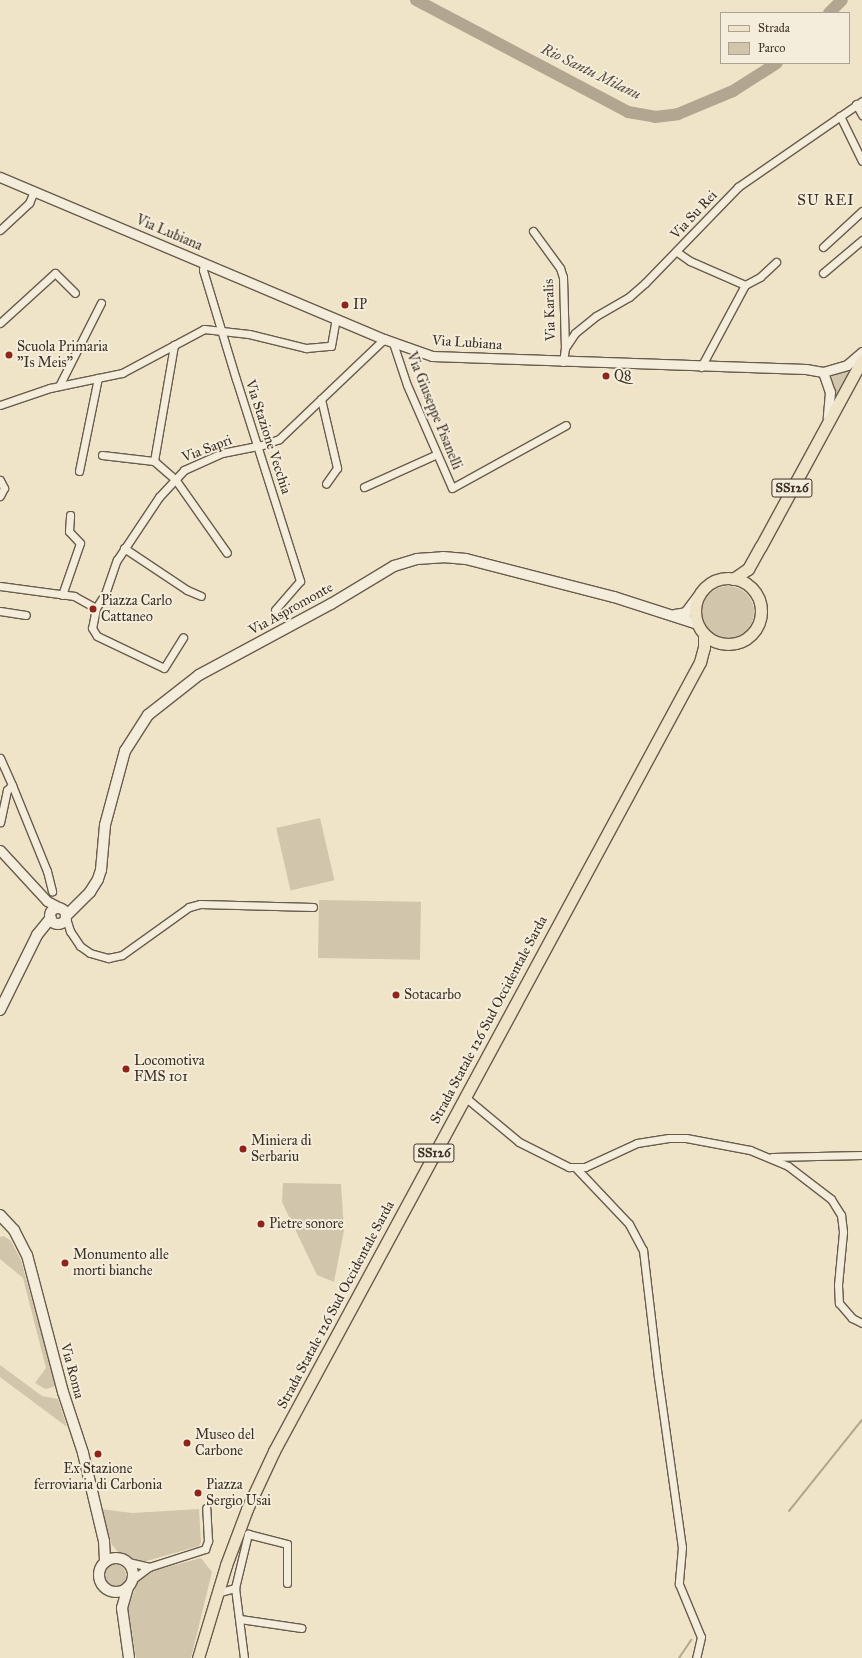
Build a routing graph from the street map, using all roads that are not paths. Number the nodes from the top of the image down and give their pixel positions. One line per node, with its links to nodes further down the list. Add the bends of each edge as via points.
1 (859, 102): 2 (street); 3 (street, Via Su Rei)
2 (862, 115)
3 (840, 116): 4 (street); 12 (street, Via Su Rei, via 738,187)
4 (862, 161)
5 (0, 177): 6 (street, Via Lubiana)
6 (34, 191): 8 (street, via 29,203); 14 (street, Via Lubiana)
7 (862, 211): 11 (street)
8 (0, 230)
9 (533, 231): 25 (street, Via Karalis, via 560,268 563,277)
10 (862, 240): 15 (street)
11 (823, 247)
12 (677, 252): 16 (street, via 690,261); 25 (street, Via Su Rei, via 629,297 596,316 575,333)
13 (776, 262): 16 (street, via 760,277)
14 (204, 263): 19 (street, Via Lubiana); 21 (street, Via Stazione Vecchia, via 202,270)
15 (823, 273)
16 (745, 285): 29 (street)
17 (75, 293): 20 (street, via 54,273)
18 (101, 303): 33 (street)
19 (336, 319): 21 (street, via 331,346 306,348); 22 (street, Via Lubiana)
20 (0, 323)
21 (222, 330): 24 (street, via 204,329); 39 (street, Via Stazione Vecchia)
22 (384, 339): 23 (street, Via Lubiana); 35 (street, Via Sapri)
23 (393, 343): 28 (street, Via Lubiana, via 432,356); 40 (street, Via Giuseppe Pisanelli, via 407,385)
24 (174, 345): 32 (street, via 122,373); 42 (street)
25 (564, 348): 28 (street)
26 (862, 352): 31 (street, Via Lubiana, via 847,365)
27 (862, 360): 34 (main road, SS126)
28 (563, 362): 29 (street, Via Lubiana)
29 (701, 366): 31 (street, Via Lubiana, via 806,369)
30 (862, 370): 34 (street)
31 (823, 372): 38 (street, via 831,402)
32 (98, 378): 33 (street); 43 (street)
33 (59, 386): 36 (street)
34 (842, 398): 38 (main road, SS126)
35 (321, 399): 39 (street, Via Sapri, via 279,439); 46 (street, via 337,468)
36 (0, 405)
37 (566, 424): 40 (street, Via Giuseppe Pisanelli, via 452,488)
38 (827, 425): 52 (main road, SS126)
39 (257, 446): 44 (street, Via Sapri, via 222,454 184,470); 60 (street, Via Stazione Vecchia, via 300,581)
40 (437, 454): 47 (street)
41 (102, 455): 42 (street)
42 (154, 461): 44 (street)
43 (79, 471)
44 (175, 479): 50 (street, Via Sapri, via 159,497); 51 (street)
45 (0, 480): 48 (street, via 4,488)
46 (326, 484)
47 (364, 487)
48 (0, 496)
49 (70, 515): 56 (street, via 69,531 80,543)
50 (124, 548): 57 (street, via 187,590); 59 (street, Via Sapri, via 116,560 105,594)
51 (227, 553)
52 (758, 553): 53 (main road, SS126, via 748,569); 55 (main road, SS126, via 751,569)
53 (733, 580): 55 (main road); 58 (main road, via 713,582)
54 (0, 586): 56 (street)
55 (751, 588): 66 (main road, SS126, via 757,596 760,611 754,630 739,642)
56 (62, 595): 59 (street, via 74,596)
57 (201, 596)
58 (698, 597): 62 (main road, Via Aspromonte, via 686,613); 64 (main road, SS126, via 695,610)
59 (96, 608): 65 (street, via 92,628 97,636 164,668)
60 (274, 610)
61 (0, 611): 63 (street)
62 (664, 614): 64 (main road, Via Aspromonte); 74 (main road, Via Aspromonte, via 614,597 466,559 417,559 394,566 331,604 199,675 148,715 125,751 105,825 98,880 90,892)
63 (26, 615)
64 (701, 629): 66 (main road); 67 (main road, SS126, via 704,647)
65 (183, 638)
66 (719, 643): 67 (main road, SS126)
67 (700, 662): 76 (main road, Strada Statale 126 Sud Occidentale Sarda / SS126)
68 (0, 758): 69 (street)
69 (12, 785): 70 (street, via 7,790); 72 (street, via 47,871)
70 (0, 822)
71 (0, 850): 74 (street)
72 (52, 891)
73 (313, 907): 74 (street, via 200,904 189,908 122,956 113,958 96,956 85,950)
74 (59, 916): 75 (main road, Via Aspromonte, via 37,935)
75 (0, 1010)
76 (464, 1097): 79 (street, via 519,1142 557,1163); 91 (main road, Strada Statale 126 Sud Occidentale Sarda / SS126, via 274,1451 247,1510)
77 (862, 1155): 78 (street)
78 (772, 1157): 79 (street, via 750,1150 686,1138 669,1138 637,1143 599,1162); 81 (street, via 805,1177 831,1199 841,1215 844,1232 838,1285 840,1303 852,1318)
79 (576, 1168): 98 (street, via 629,1224 643,1250 682,1547 679,1584 701,1637)
80 (0, 1215): 83 (main road, Via Roma, via 14,1230 27,1255 63,1392 83,1453)
81 (862, 1322)
82 (206, 1508): 86 (street, via 208,1541 205,1548)
83 (104, 1541): 84 (main road, Via Roma); 85 (main road, Via Roma)
84 (124, 1560): 85 (main road); 86 (street); 87 (main road, via 133,1570)
85 (105, 1562): 90 (main road, via 99,1572 100,1580)
86 (149, 1567): 87 (street)
87 (130, 1583): 90 (main road, via 118,1592); 92 (main road)
88 (287, 1583): 89 (street, via 287,1544 248,1534)
89 (235, 1588): 91 (street); 93 (street)
90 (111, 1591): 92 (main road)
91 (217, 1594): 96 (main road, Strada Statale 126 Sud Occidentale Sarda / SS126)
92 (122, 1608): 95 (main road)
93 (240, 1619): 94 (street); 97 (street)
94 (301, 1628)
95 (129, 1658)
96 (198, 1658)
97 (244, 1658)
98 (696, 1658)

